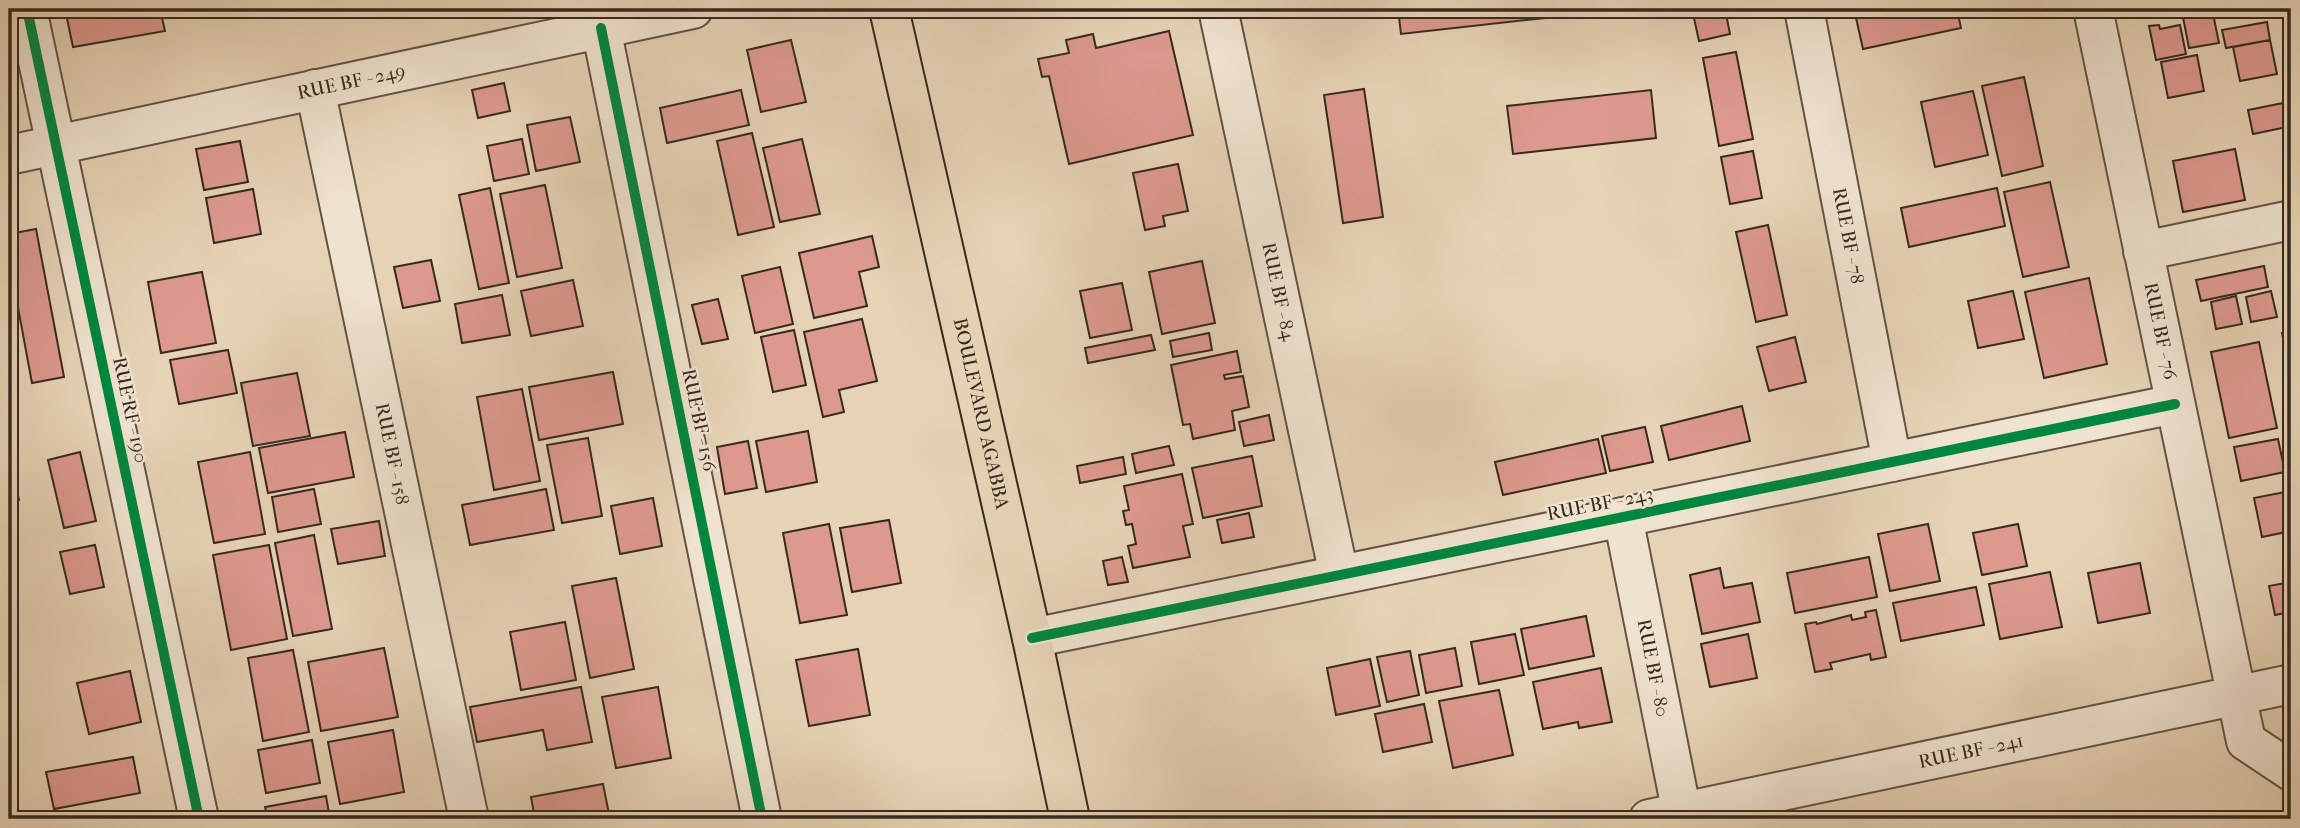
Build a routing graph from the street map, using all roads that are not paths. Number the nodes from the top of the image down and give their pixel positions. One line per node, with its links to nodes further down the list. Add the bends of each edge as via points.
1 (27, 9): 9 (street, RUE RF - 190)
2 (693, 9): 7 (street, RUE BF - 249)
3 (889, 9): 17 (main road, BOULEVARD AGABBA)
4 (1219, 9): 16 (street, RUE BF - 84)
5 (1804, 9): 14 (street, RUE BF - 78)
6 (2093, 9): 12 (street, RUE BF - 76)
7 (601, 28): 8 (street, RUE BF - 249); 24 (street, RUE BF - 156)
8 (315, 89): 9 (street, RUE BF - 249); 23 (street, RUE BF - 158)
9 (56, 145): 10 (street, RUE BF - 249); 22 (street, RUE RF - 190)
10 (9, 155)
11 (2291, 220): 12 (street)
12 (2143, 251): 13 (street, RUE BF - 76)
13 (2175, 404): 14 (street, RUE BF - 243); 19 (street, RUE BF - 76)
14 (1892, 462): 15 (street, RUE BF - 243)
15 (1623, 517): 16 (street, RUE BF - 243); 21 (street, RUE BF - 80)
16 (1339, 575): 17 (street, RUE BF - 243)
17 (1032, 638): 25 (main road, BOULEVARD AGABBA)
18 (2291, 684): 19 (street, RUE BF - 241)
19 (2236, 696): 20 (street, RUE BF - 76, via 2246,741); 21 (street, RUE BF - 241)
20 (2291, 771)
21 (1671, 817)
22 (199, 819)
23 (469, 819)
24 (762, 819)
25 (1070, 819)

